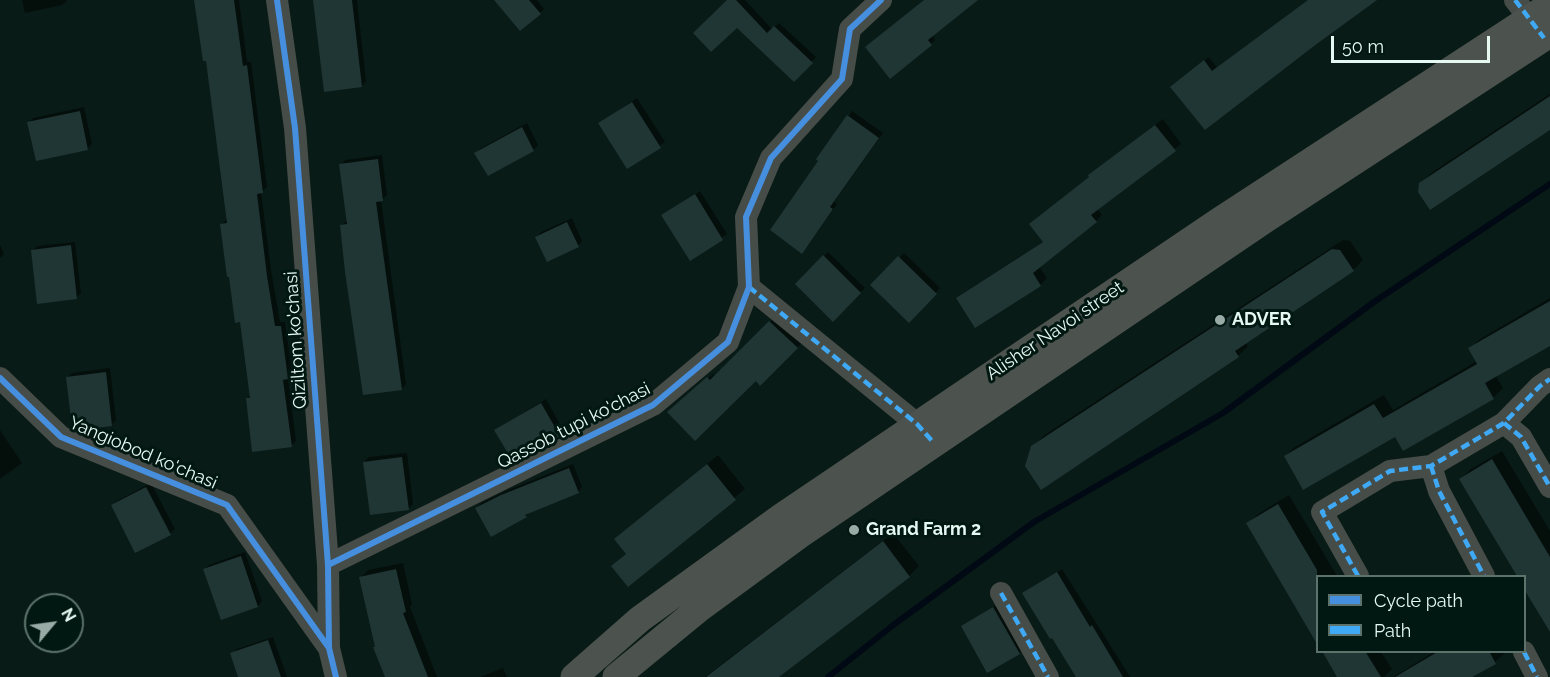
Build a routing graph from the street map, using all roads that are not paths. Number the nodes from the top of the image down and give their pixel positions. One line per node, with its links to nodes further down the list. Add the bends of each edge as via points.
1 (277, 0): 11 (street, Qiziltom ko'chasi, via 295,128)
2 (881, 0): 4 (street, Qassob tupi ko'chasi, via 850,29 842,79 771,158 746,217)
3 (1538, 19): 8 (main road, Alisher Navoi street, via 1278,182 1083,327)
4 (749, 287): 8 (street); 11 (street, Qassob tupi ko'chasi, via 728,342 653,405)
5 (0, 378): 15 (street, Yangiobod ko'chasi, via 61,437 227,505)
6 (1550, 380): 7 (street)
7 (1504, 423): 9 (street); 10 (street, via 1521,437)
8 (926, 433): 18 (main road, Alisher Navoi street, via 781,517 640,620); 19 (main road, Alisher Navoi street)
9 (1431, 466): 12 (street, via 1390,471 1322,512); 13 (street, via 1439,491)
10 (1550, 487)
11 (328, 565): 15 (street, Qiziltom ko'chasi)
12 (1357, 575)
13 (1483, 575)
14 (1001, 593): 20 (street)
15 (329, 648): 17 (street, Qiziltom ko'chasi)
16 (1525, 653): 21 (street)
17 (336, 677)
18 (574, 677)
19 (616, 677)
20 (1048, 677)
21 (1537, 677)

